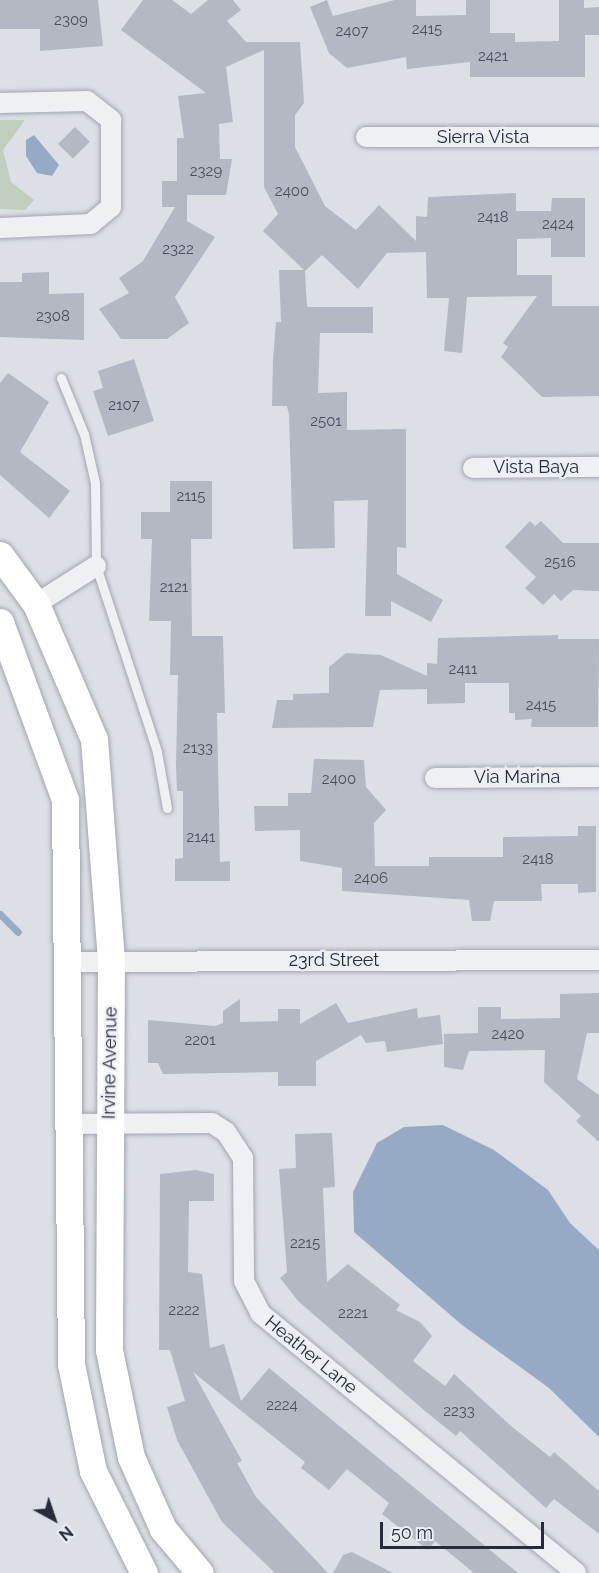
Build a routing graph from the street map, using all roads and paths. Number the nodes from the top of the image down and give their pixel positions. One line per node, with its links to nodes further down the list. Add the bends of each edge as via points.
1 (0, 103): 4 (street, via 87,101 111,120 111,207 91,224)
2 (366, 137): 3 (street, Sierra Vista)
3 (599, 137)
4 (0, 228)
5 (60, 378): 9 (lane, via 84,434 95,483)
6 (599, 467): 7 (street, Vista Baya)
7 (473, 468)
8 (0, 555): 10 (main road, Irvine Avenue)
9 (96, 566): 10 (street); 14 (lane, via 157,752)
10 (36, 604): 15 (main road, Irvine Avenue, via 94,739)
11 (0, 622): 17 (main road, via 65,800)
12 (435, 777): 13 (street, Via Marina)
13 (599, 777)
14 (167, 808)
15 (111, 960): 16 (street, 23rd Street); 17 (street, 23rd Street); 19 (main road, Irvine Avenue)
16 (599, 960)
17 (69, 962): 18 (main road)
18 (70, 1124): 19 (street, Heather Lane); 20 (main road, via 71,1364 93,1472)
19 (109, 1124): 21 (main road, Irvine Avenue, via 109,1350 130,1457 163,1529); 22 (street, Heather Lane, via 212,1123 226,1132 243,1158 244,1281 260,1314)
20 (144, 1573)
21 (200, 1573)
22 (576, 1573)

